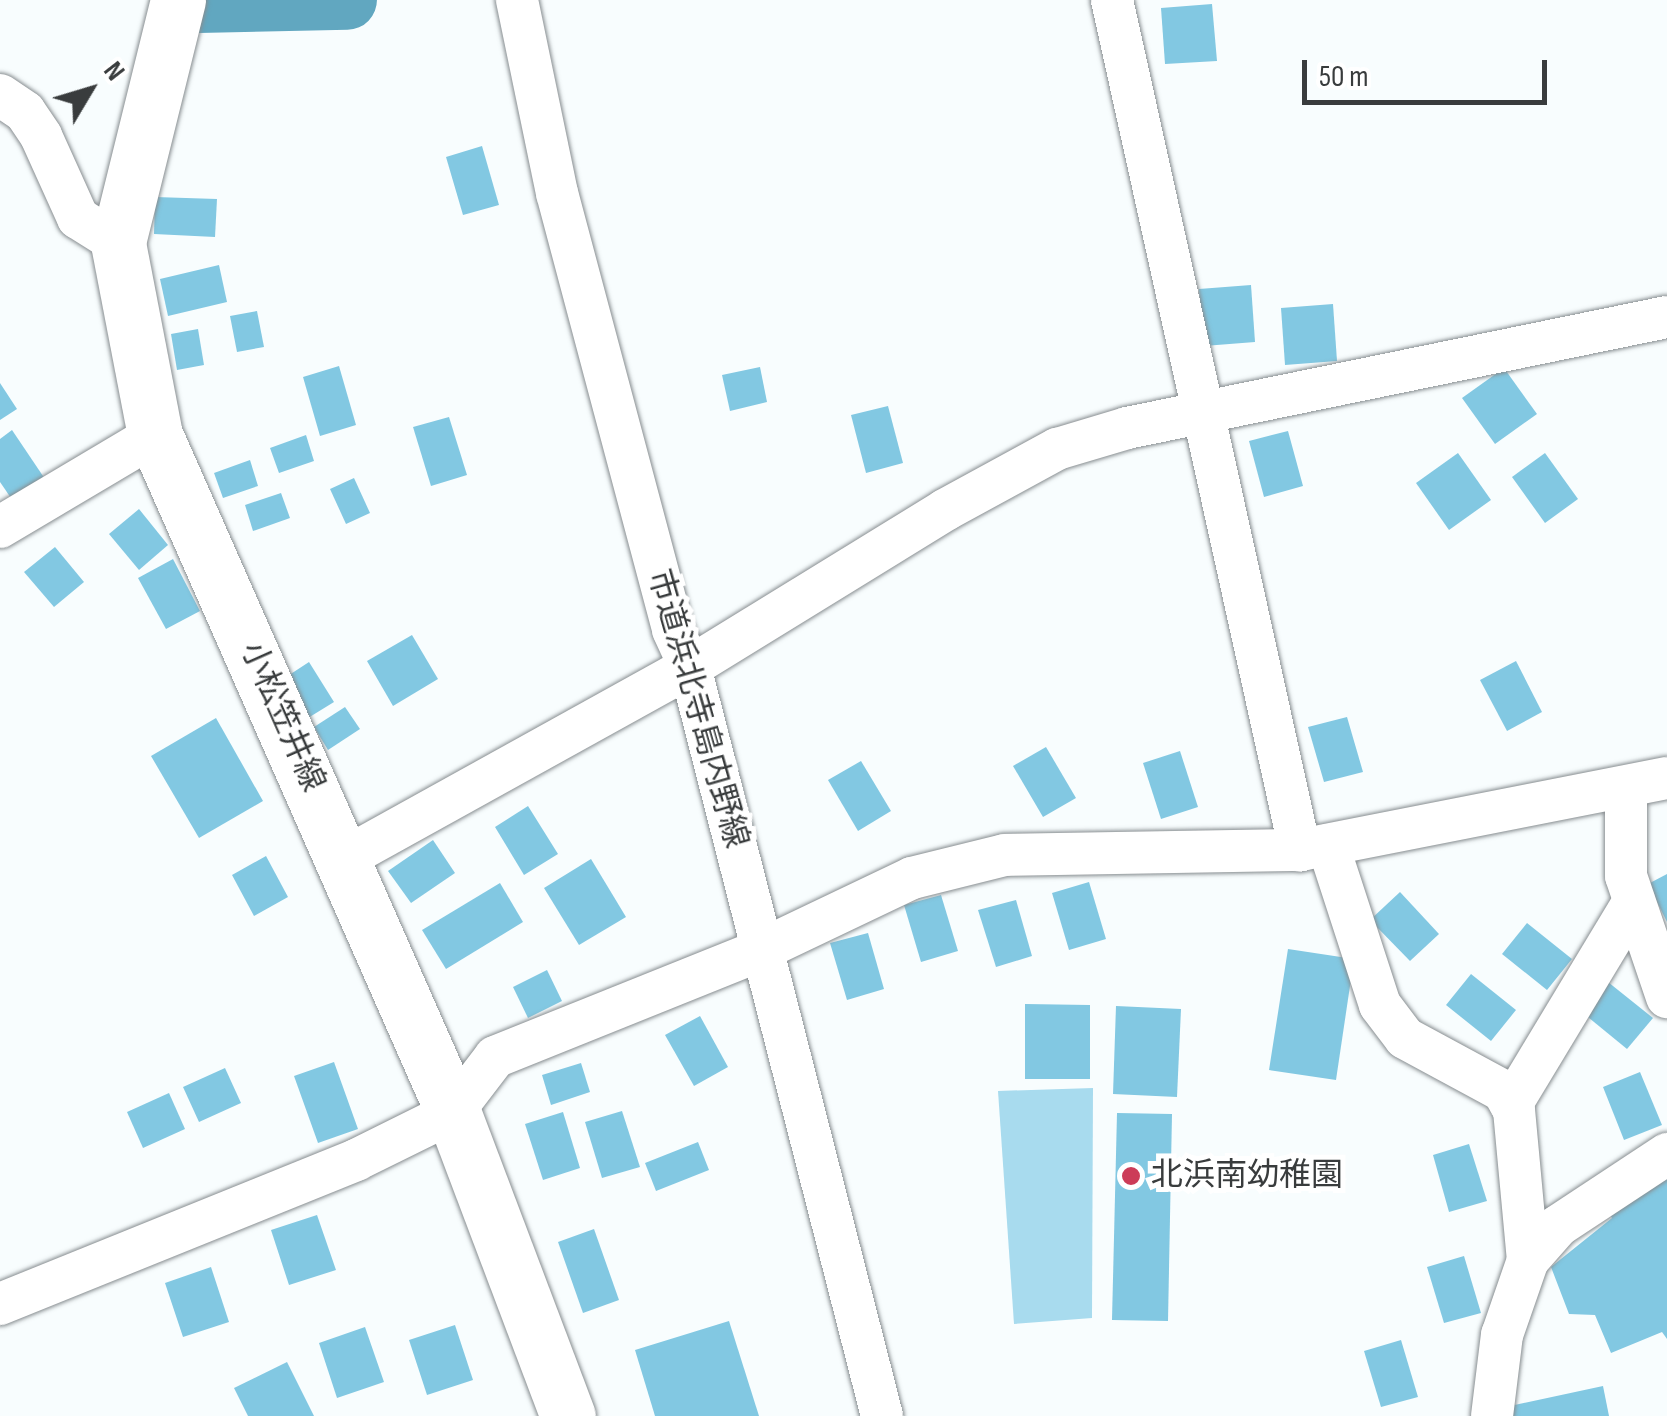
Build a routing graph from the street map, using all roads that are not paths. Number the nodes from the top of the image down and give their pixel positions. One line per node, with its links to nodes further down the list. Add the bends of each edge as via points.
1 (178, 0): 5 (main road, 小松笠井線)
2 (1112, 0): 7 (street)
3 (518, 2): 10 (street, 市道浜北寺島内野線, via 557,193 673,630)
4 (0, 95): 5 (street, via 25,112 41,136 78,218)
5 (118, 243): 8 (main road, 小松笠井線)
6 (1667, 316): 7 (street)
7 (1206, 414): 10 (street, via 1057,449); 13 (street)
8 (156, 434): 9 (street); 14 (main road, 小松笠井線)
9 (0, 527)
10 (690, 667): 14 (street); 16 (street, 市道浜北寺島内野線)
11 (1667, 778): 12 (street)
12 (1626, 787): 13 (street); 15 (street, via 1626,876)
13 (1314, 848): 16 (street, via 1004,855 912,878); 18 (street, via 1380,1004 1405,1038 1504,1091)
14 (345, 858): 19 (main road, 小松笠井線)
15 (1634, 901): 17 (street); 18 (street)
16 (763, 949): 19 (street, via 495,1057); 24 (street, 市道浜北寺島内野線)
17 (1667, 997)
18 (1511, 1105): 21 (street)
19 (453, 1112): 22 (street, via 338,1167); 23 (main road, 小松笠井線)
20 (1667, 1154): 21 (street, via 1558,1226)
21 (1528, 1260): 25 (street, via 1502,1335)
22 (0, 1304)
23 (568, 1416)
24 (882, 1416)
25 (1492, 1416)

